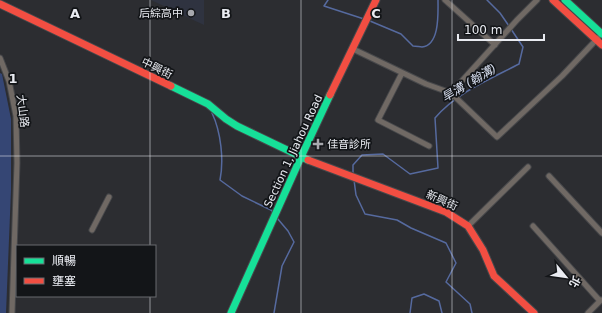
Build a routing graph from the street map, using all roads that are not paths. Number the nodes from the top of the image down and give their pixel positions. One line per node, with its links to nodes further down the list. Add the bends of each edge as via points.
1 (376, 0): 10 (street, Section 1, Jiahou Road)
2 (446, 0): 9 (street)
3 (537, 0): 9 (street)
4 (553, 0): 8 (street)
5 (565, 0): 7 (street)
6 (0, 4): 15 (street, 中興街, via 208,104 237,126)
7 (602, 34): 8 (street)
8 (599, 42): 13 (street, via 499,136 496,137)
9 (495, 45): 13 (street)
10 (353, 50): 12 (street); 15 (street, Section 1, Jiahou Road)
11 (0, 58): 24 (street, 大山路, via 9,81 16,116)
12 (402, 72): 13 (street); 14 (street, via 378,120)
13 (451, 93)
14 (429, 146)
15 (301, 157): 19 (street, 新興街, via 446,212); 25 (street, Section 1, Jiahou Road)
16 (528, 167): 19 (street)
17 (549, 176): 22 (street)
18 (109, 198): 21 (street)
19 (468, 226): 26 (street, 新興街, via 483,250 494,276)
20 (533, 226): 23 (street)
21 (92, 230)
22 (602, 233)
23 (601, 300): 27 (street)
24 (12, 313)
25 (231, 313)
26 (534, 313)
27 (588, 313)

